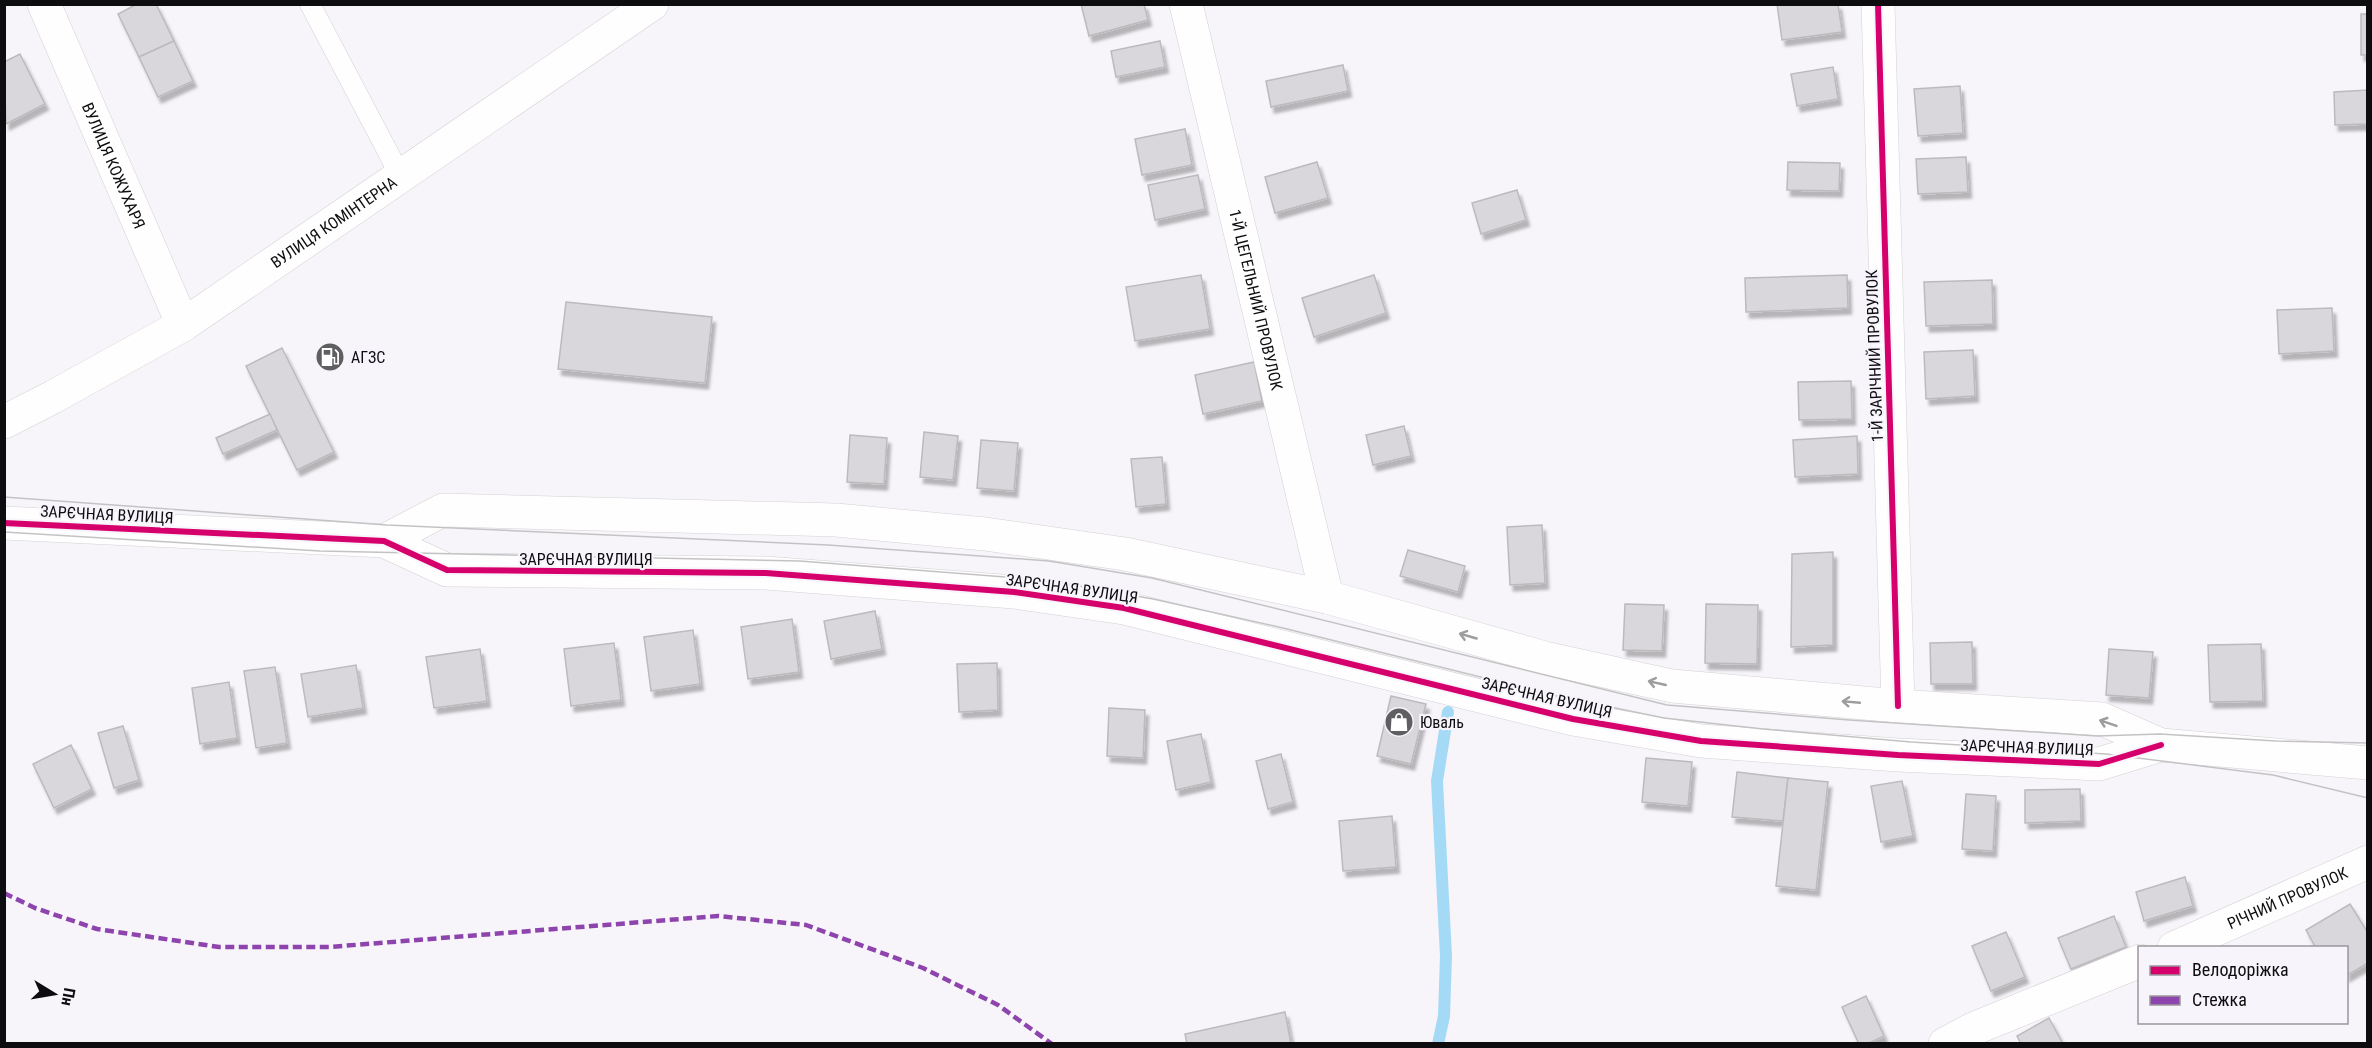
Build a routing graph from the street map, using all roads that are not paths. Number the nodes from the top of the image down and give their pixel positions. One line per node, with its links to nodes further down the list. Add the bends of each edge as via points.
1 (44, 4): 7 (street, ВУЛИЦЯ КОЖУХАРЯ)
2 (310, 4): 6 (lane)
3 (652, 4): 6 (street, ВУЛИЦЯ КОМІНТЕРНА)
4 (1186, 4): 11 (street, 1-Й ЦЕГЕЛЬНИЙ ПРОВУЛОК)
5 (1878, 4): 12 (street, 1-Й ЗАРІЧНИЙ ПРОВУЛОК)
6 (400, 175): 7 (street, ВУЛИЦЯ КОМІНТЕРНА)
7 (183, 326): 8 (street, ВУЛИЦЯ КОМІНТЕРНА)
8 (4, 422)
9 (4, 523): 10 (street, ЗАРЄЧНАЯ ВУЛИЦЯ)
10 (384, 541): 11 (street, ЗАРЄЧНАЯ ВУЛИЦЯ, via 443,510 836,520 985,534 1125,554); 13 (street, ЗАРЄЧНАЯ ВУЛИЦЯ, via 447,570 766,573 1014,592 1124,608 1573,719 1701,741 2098,764)
11 (1327, 597): 12 (street, ЗАРЄЧНАЯ ВУЛИЦЯ, one-way to 11, via 1672,686 1545,658)
12 (1898, 706): 13 (street, ЗАРЄЧНАЯ ВУЛИЦЯ, one-way to 12, via 2102,719)
13 (2162, 745): 14 (street, ЗАРЄЧНАЯ ВУЛИЦЯ)
14 (2367, 763)
15 (2367, 862): 16 (street, РІЧНИЙ ПРОВУЛОК)
16 (2178, 946)
17 (2138, 961): 18 (street, via 2075,985)
18 (1945, 1044)

